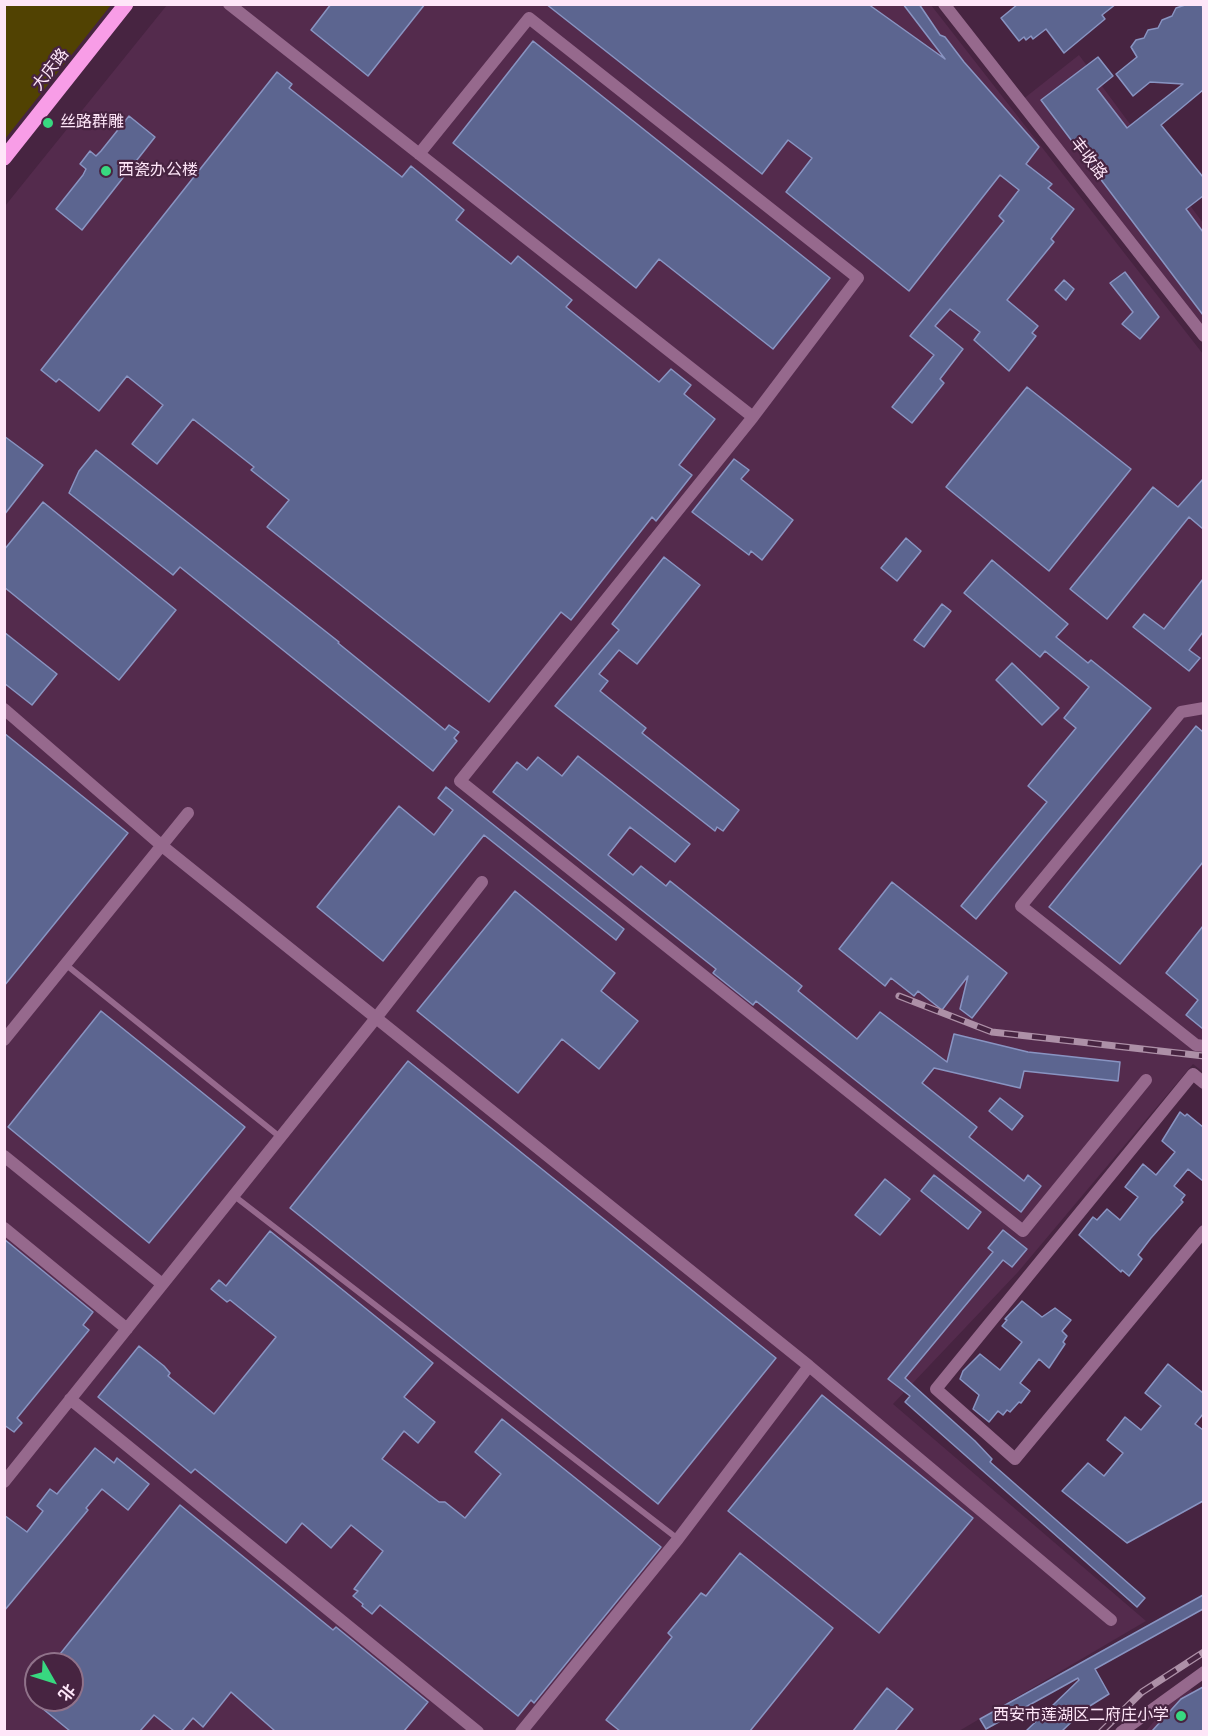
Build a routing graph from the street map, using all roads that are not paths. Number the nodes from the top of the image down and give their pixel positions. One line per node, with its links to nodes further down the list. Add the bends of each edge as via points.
1 (126, 4): 5 (main road, 大庆路)
2 (229, 4): 4 (street)
3 (944, 4): 6 (street, 丰收路)
4 (419, 154): 7 (street); 7 (street, via 529,18 858,278)
5 (4, 158)
6 (1203, 336)
7 (753, 417): 17 (street, via 460,782 1023,1231)
8 (1203, 708): 16 (street, via 1181,712 1021,906 1196,1045)
9 (4, 709): 11 (street)
10 (188, 813): 11 (street)
11 (161, 845): 13 (street); 14 (street)
12 (482, 882): 14 (street)
13 (65, 964): 15 (street); 19 (lane)
14 (376, 1018): 19 (street); 26 (street)
15 (4, 1041)
16 (1203, 1046)
17 (1146, 1080)
18 (1203, 1083): 23 (street, via 1193,1074 936,1389 1015,1459)
19 (280, 1137): 21 (street)
20 (4, 1156): 24 (street)
21 (233, 1195): 24 (street); 29 (lane)
22 (4, 1228): 25 (street)
23 (1203, 1231)
24 (162, 1284): 25 (street)
25 (127, 1329): 27 (street)
26 (809, 1366): 29 (street); 30 (street)
27 (70, 1400): 28 (street); 32 (street)
28 (4, 1482)
29 (678, 1539): 33 (street)
30 (1112, 1620)
31 (1203, 1672): 34 (street)
32 (478, 1731)
33 (521, 1731)
34 (1121, 1731)

